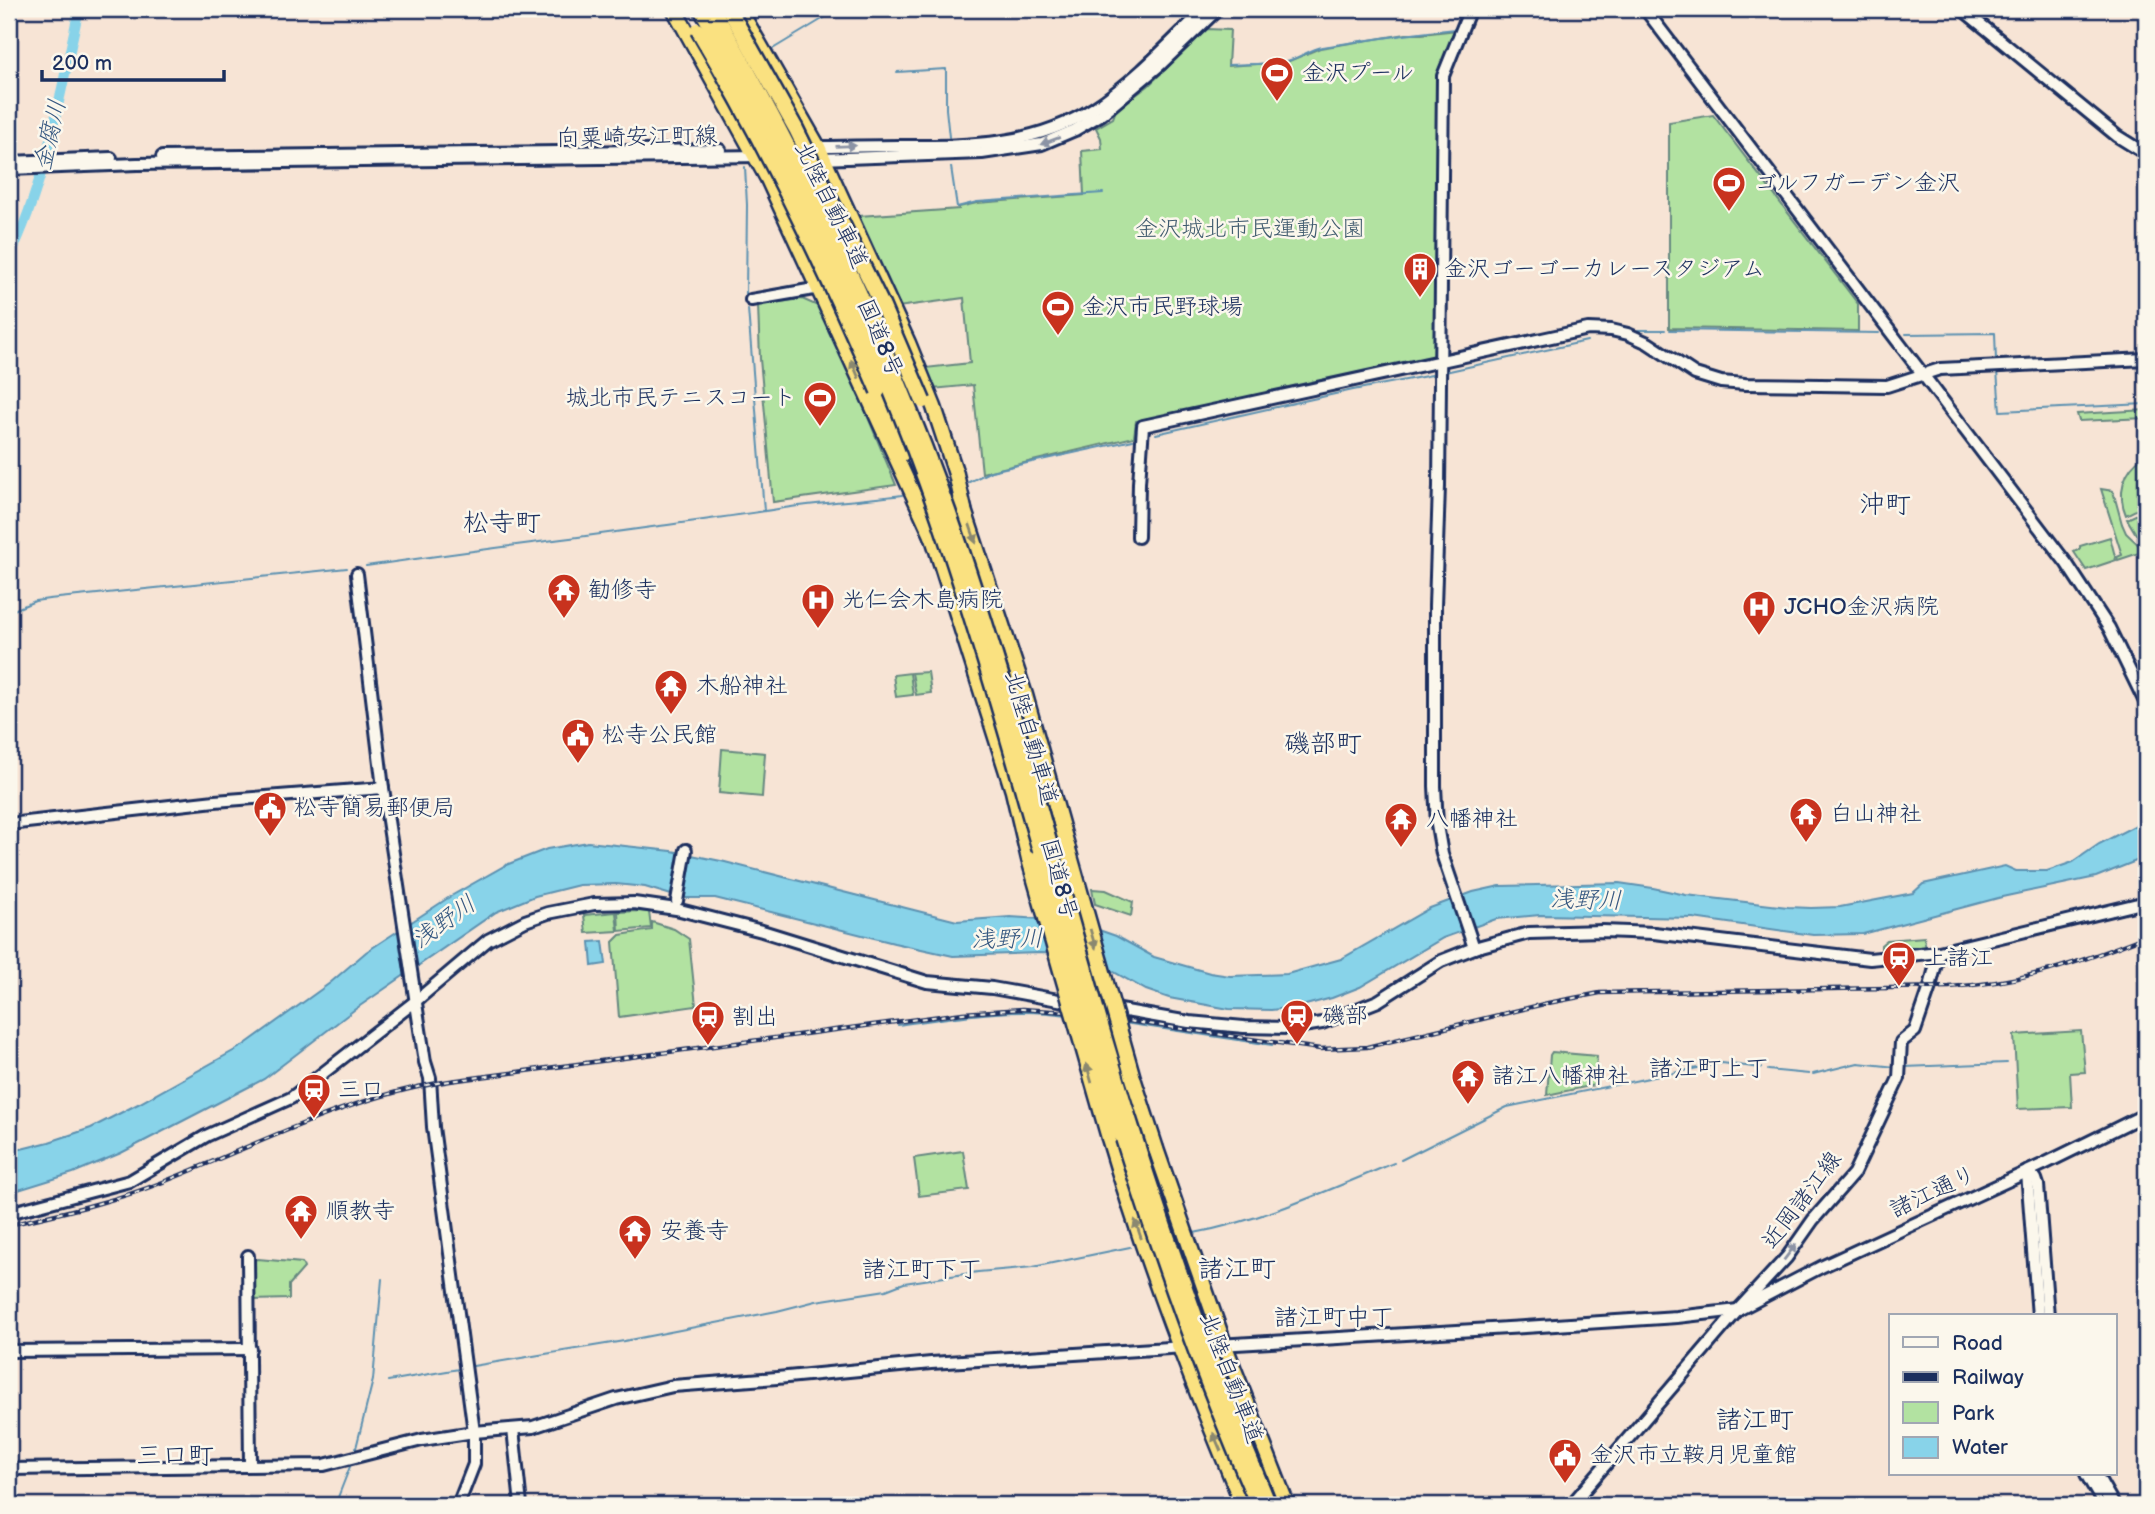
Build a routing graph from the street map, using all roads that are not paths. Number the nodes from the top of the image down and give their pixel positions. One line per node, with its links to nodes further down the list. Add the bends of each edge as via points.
1 (674, 9): 12 (highway)
2 (684, 9): 25 (highway, 国道8号, bridge, via 765,152 832,285)
3 (701, 9): 56 (highway, 北陸自動車道, bridge, via 803,195 916,454 986,663 1144,1203 1204,1373)
4 (713, 9): 57 (highway, 北陸自動車道, bridge, via 812,191 875,325 923,444 995,659 1154,1200 1204,1343)
5 (729, 9): 23 (highway, 国道8号, bridge, via 796,129 882,305)
6 (739, 9): 13 (highway)
7 (1205, 9): 13 (street, 向粟崎安江町線, one-way to 7, via 984,145 1058,126 1096,107)
8 (1218, 9): 13 (street, 向粟崎安江町線, one-way to 13, via 1102,114 1042,144 982,153)
9 (1470, 9): 21 (street, via 1443,76)
10 (1645, 9): 22 (street)
11 (1962, 9): 14 (street, via 2117,136)
12 (754, 152): 13 (street, 向粟崎安江町線); 16 (street, 向粟崎安江町線); 18 (highway)
13 (820, 153): 23 (highway, via 917,365)
14 (2146, 154)
15 (9, 162): 16 (street, 向粟崎安江町線)
16 (25, 165): 17 (street, 向粟崎安江町線)
17 (9, 169)
18 (820, 288): 19 (street); 25 (highway, one-way to 18)
19 (751, 300)
20 (2146, 359): 22 (street)
21 (1440, 361): 22 (street, via 1603,329 1636,337 1695,374 1732,384 1887,386); 24 (street, via 1143,426); 33 (street, via 1435,786 1442,854)
22 (1923, 373): 27 (street, via 2090,596)
23 (964, 509): 43 (highway, 国道8号, one-way to 43, bridge, via 1024,695 1133,1078)
24 (1138, 537)
25 (935, 542): 44 (highway, 国道8号, one-way to 25, bridge, via 1109,1139 1013,791)
26 (357, 574): 28 (street)
27 (2146, 704)
28 (383, 788): 29 (street); 35 (street)
29 (9, 824)
30 (686, 850): 31 (street)
31 (677, 901)
32 (2146, 902): 34 (street)
33 (1473, 944): 34 (street, via 1529,933 1603,931 1736,942 1847,958); 35 (street, via 1378,1001 1322,1023 1244,1027 927,982 718,918 616,903 573,907 524,921 488,940)
34 (1939, 952): 40 (street, 近岡諸江線, one-way to 34, via 1854,1173 1895,1090 1901,1041 1915,1031)
35 (417, 1000): 38 (street, via 275,1107 206,1136 131,1181); 48 (street)
36 (2146, 1114): 37 (street, 諸江通り)
37 (2027, 1172): 40 (street, 諸江通り); 41 (street); 42 (street, via 2038,1185)
38 (9, 1213)
39 (248, 1256): 45 (street)
40 (1738, 1310): 43 (street); 59 (street, 近岡諸江線)
41 (2038, 1314)
42 (2048, 1314)
43 (1224, 1344): 44 (street); 58 (highway, 国道8号)
44 (1179, 1347): 47 (street, via 673,1385); 55 (highway, 国道8号, one-way to 44)
45 (250, 1349): 46 (street); 49 (street)
46 (9, 1351)
47 (513, 1429): 48 (street); 54 (street)
48 (474, 1432): 49 (street, via 324,1465); 53 (street, via 474,1464)
49 (250, 1464): 50 (street)
50 (9, 1469)
51 (2087, 1476): 60 (street)
52 (2097, 1476): 61 (street)
53 (458, 1505)
54 (521, 1505)
55 (1243, 1505)
56 (1258, 1505)
57 (1269, 1505)
58 (1287, 1505)
59 (1571, 1505)
60 (2104, 1505)
61 (2114, 1505)

